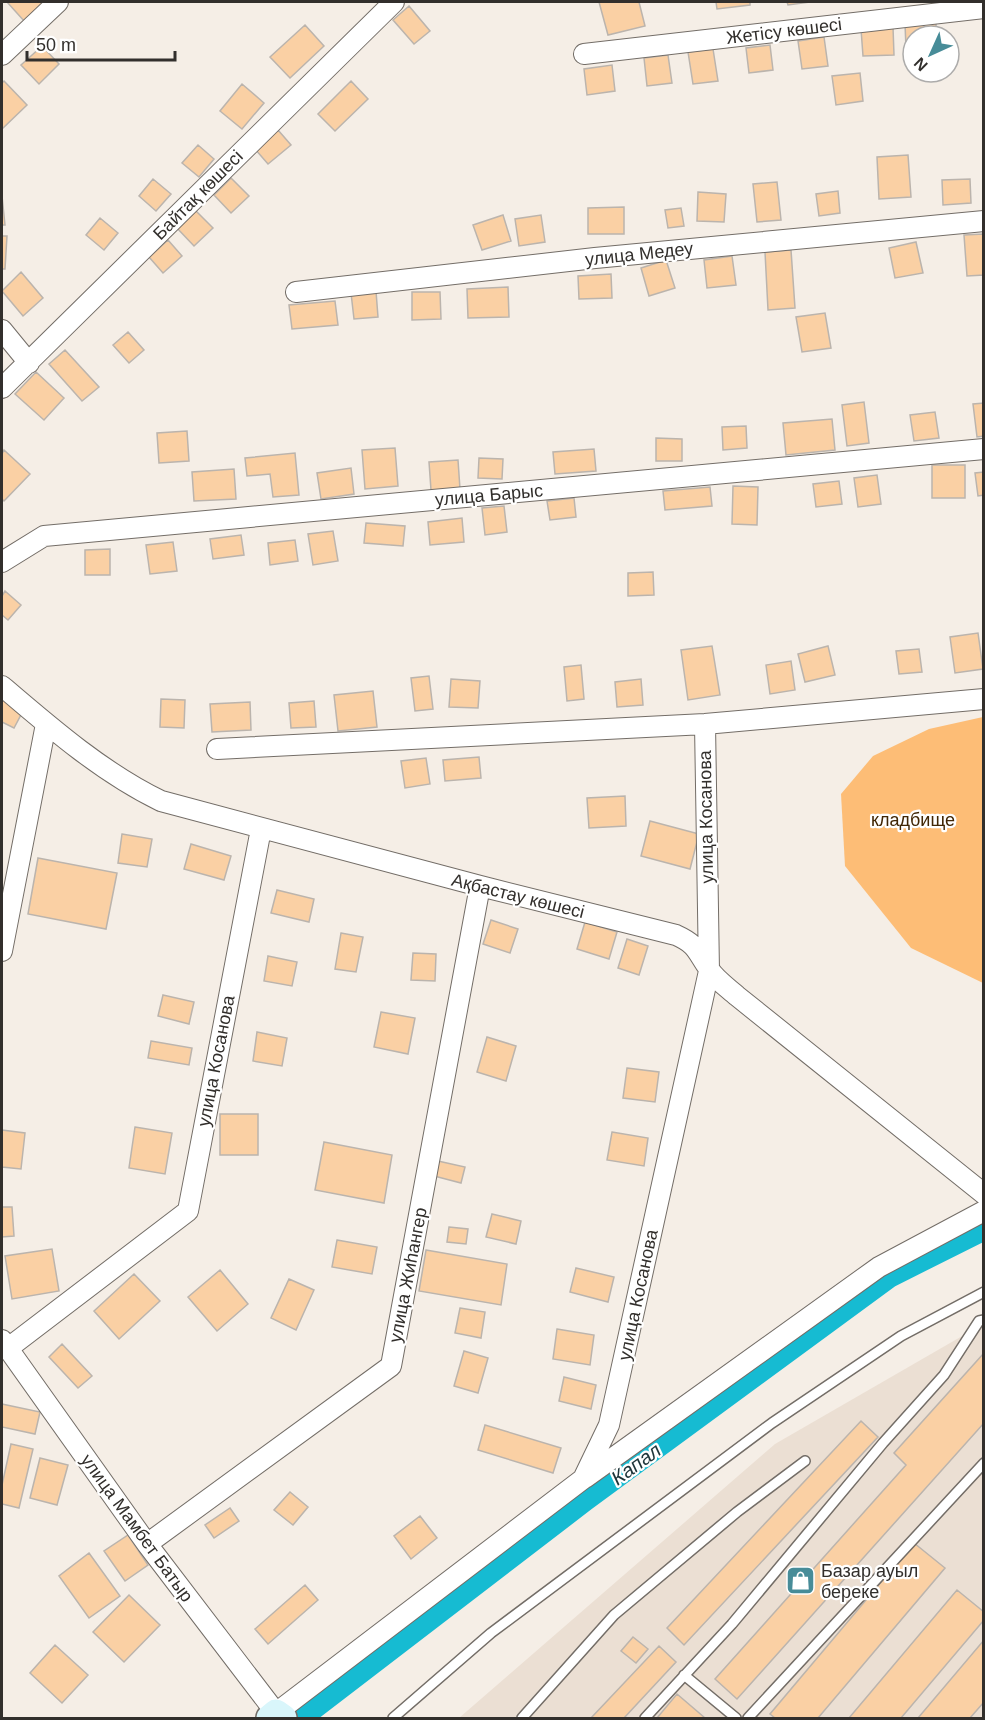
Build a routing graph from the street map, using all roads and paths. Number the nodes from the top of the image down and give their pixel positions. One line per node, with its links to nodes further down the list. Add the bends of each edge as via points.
1 (58, 2): 5 (street)
2 (394, 2): 9 (street, Байтақ көшесі)
3 (984, 8): 4 (street, Жетісу көшесі)
4 (584, 54)
5 (2, 55)
6 (984, 221): 7 (street, улица Медеу, via 595,258)
7 (296, 292)
8 (2, 330): 9 (street)
9 (29, 363): 10 (street, Байтақ көшесі)
10 (2, 388)
11 (984, 449): 12 (street, улица Барыс, via 44,536)
12 (2, 562)
13 (2, 686): 15 (street, Ақбастау көшесі)
14 (984, 699): 16 (street)
15 (46, 724): 18 (street, Ақбастау көшесі, via 136,789 192,811); 20 (street)
16 (705, 724): 17 (street); 21 (street, улица Косанова)
17 (217, 749)
18 (261, 829): 19 (street, Ақбастау көшесі); 26 (street, улица Косанова, via 188,1210)
19 (480, 886): 21 (street, Ақбастау көшесі, via 676,935 697,947); 30 (street, улица Жиhангер, via 391,1366)
20 (2, 951)
21 (709, 971): 22 (street, Ақбастау көшесі); 29 (street, улица Косанова, via 609,1425)
22 (984, 1194)
23 (984, 1211): 29 (street, via 879,1266)
24 (984, 1292): 33 (lane, via 901,1336 781,1416 491,1633)
25 (984, 1320): 31 (lane, via 979,1321 944,1374)
26 (4, 1344): 30 (street, улица Мамбет Батыр)
27 (806, 1461): 34 (lane, via 737,1512 614,1615)
28 (984, 1463): 37 (lane)
29 (583, 1479): 32 (street, улица Косанова)
30 (147, 1544): 32 (street, улица Мамбет Батыр)
31 (684, 1675): 35 (lane); 36 (lane)
32 (276, 1717)
33 (393, 1719)
34 (522, 1719)
35 (645, 1719)
36 (736, 1719)
37 (748, 1719)

